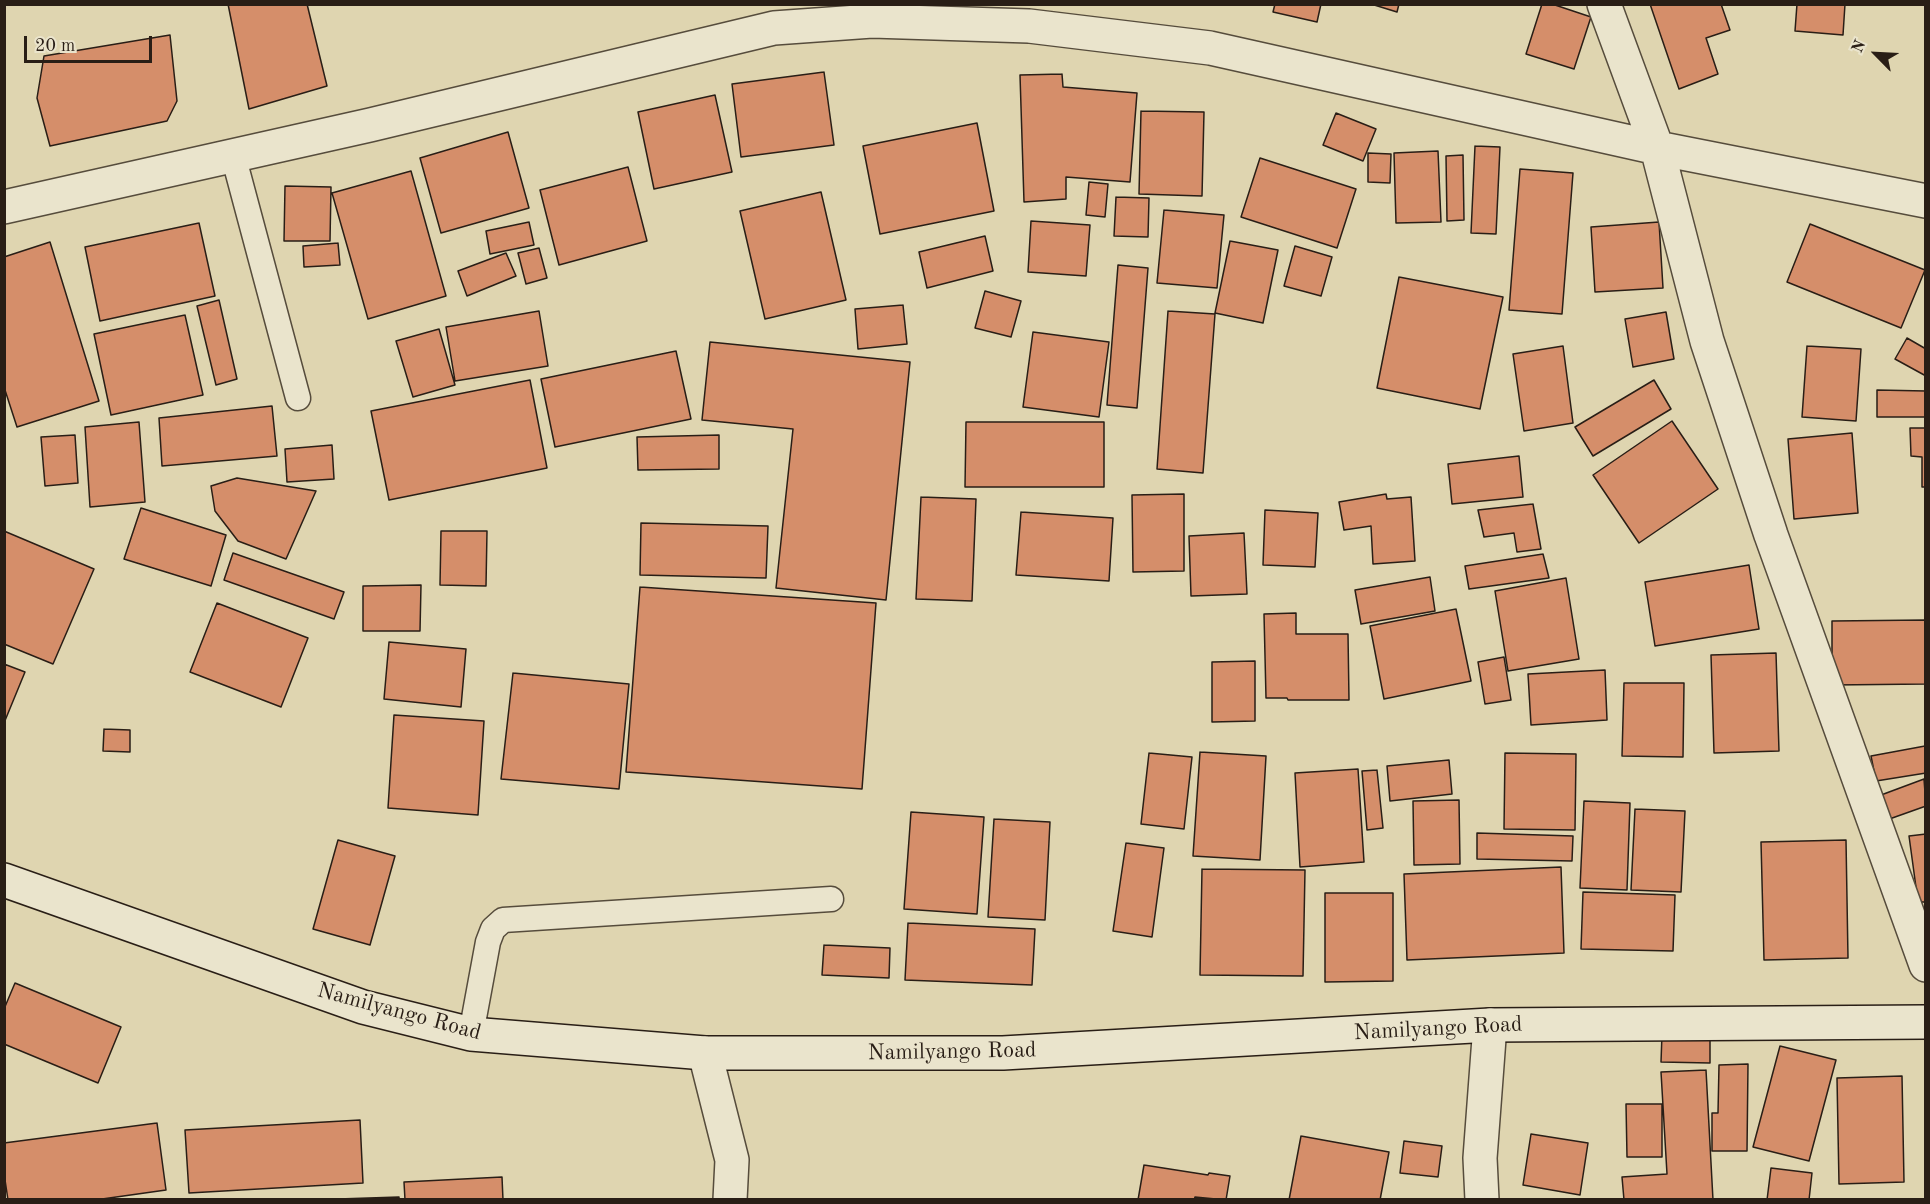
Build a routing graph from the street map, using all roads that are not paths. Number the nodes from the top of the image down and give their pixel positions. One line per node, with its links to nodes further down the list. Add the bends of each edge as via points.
1 (1604, 4): 2 (street)
2 (1657, 148): 3 (street, via 1210,48 1029,26 872,21 774,28); 4 (street); 9 (street, via 1707,341 1770,535)
3 (233, 155): 5 (street); 6 (lane)
4 (1926, 201)
5 (4, 207)
6 (298, 398)
7 (4, 880): 12 (street, Namilyango Road, via 363,1007)
8 (831, 899): 12 (lane, via 503,920 493,929 488,942)
9 (1926, 965)
10 (1926, 1022): 11 (street, Namilyango Road)
11 (1490, 1025): 13 (street, Namilyango Road, via 1003,1053); 15 (street, via 1480,1158)
12 (471, 1034): 13 (street, Namilyango Road)
13 (705, 1053): 14 (street, via 732,1160)
14 (730, 1200)
15 (1482, 1200)

